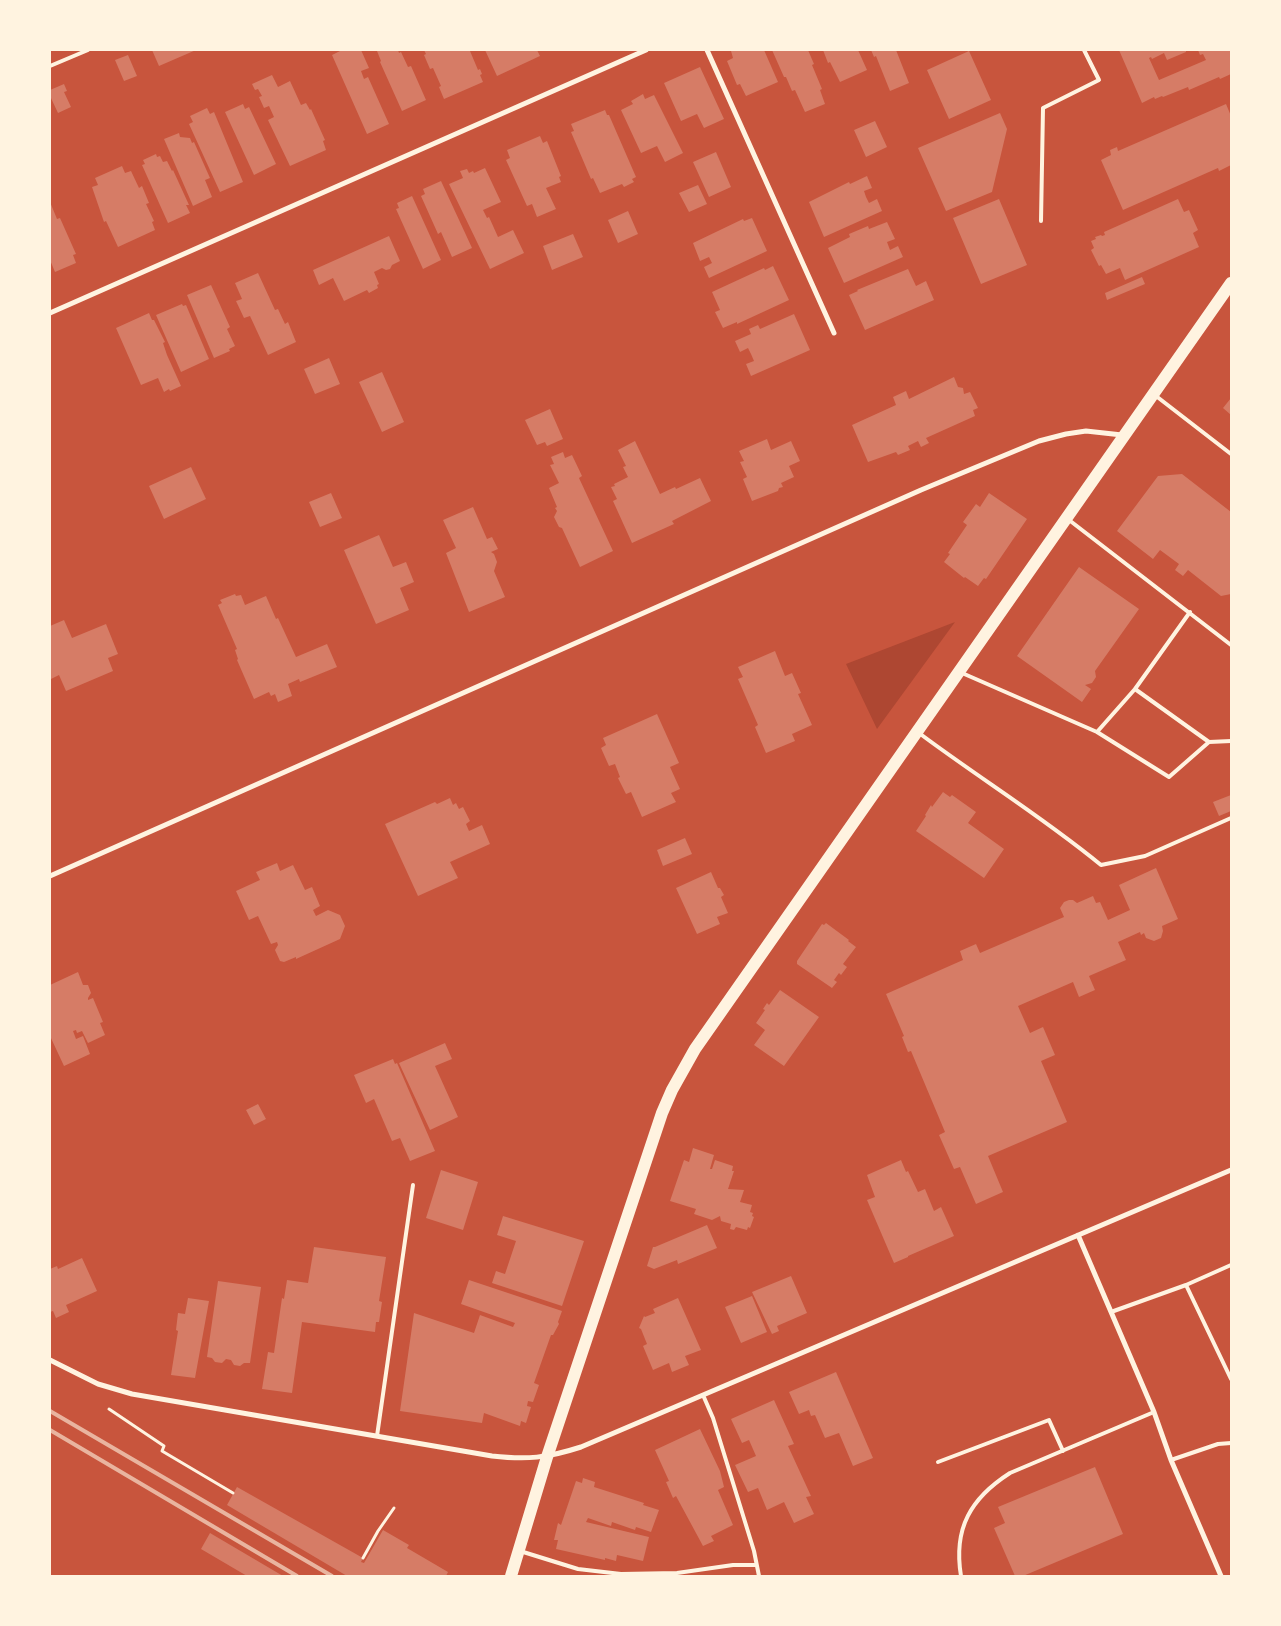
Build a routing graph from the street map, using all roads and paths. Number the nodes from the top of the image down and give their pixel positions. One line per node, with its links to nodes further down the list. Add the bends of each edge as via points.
1 (88, 50): 5 (lane)
2 (646, 50): 8 (street)
3 (707, 50): 9 (street)
4 (1084, 50): 6 (lane, via 1099,80 1043,108)
5 (50, 66)
6 (1041, 221)
7 (1231, 283): 10 (main road)
8 (50, 313)
9 (834, 333)
10 (1154, 394): 11 (main road); 12 (lane)
11 (1125, 435): 13 (main road); 23 (street, via 1086,431 1038,441)
12 (1231, 454)
13 (1067, 519): 14 (lane); 16 (main road)
14 (1190, 612): 15 (lane); 17 (lane)
15 (1231, 645)
16 (960, 672): 18 (main road); 19 (lane)
17 (1135, 689): 19 (lane); 21 (lane)
18 (918, 732): 22 (lane, via 1101,865 1145,856); 38 (main road, via 681,1072 662,1113)
19 (1097, 732): 21 (lane, via 1169,777)
20 (1231, 740): 21 (lane)
21 (1209, 742)
22 (1231, 818)
23 (50, 876)
24 (1231, 1170): 26 (street)
25 (413, 1185): 35 (lane)
26 (1078, 1235): 29 (street); 32 (street)
27 (1231, 1265): 28 (lane)
28 (1186, 1285): 29 (lane); 31 (lane)
29 (1111, 1312): 34 (street)
30 (50, 1360): 35 (street, via 98,1384 132,1394)
31 (1231, 1379)
32 (703, 1395): 38 (street); 45 (lane, via 713,1418)
33 (109, 1409): 41 (path, via 164,1446 162,1451)
34 (1154, 1412): 37 (lane); 39 (street)
35 (377, 1436): 38 (street, via 492,1456)
36 (1231, 1442): 39 (lane)
37 (1063, 1451): 40 (lane, via 1049,1420); 48 (lane, via 1010,1473 978,1499 961,1537 959,1560)
38 (547, 1457): 43 (main road)
39 (1171, 1460): 49 (street)
40 (938, 1462)
41 (233, 1493)
42 (394, 1508): 44 (path)
43 (518, 1550): 45 (lane, via 578,1569 621,1574 676,1573); 46 (main road)
44 (363, 1558)
45 (756, 1565): 47 (lane)
46 (511, 1576)
47 (759, 1576)
48 (962, 1576)
49 (1221, 1576)

